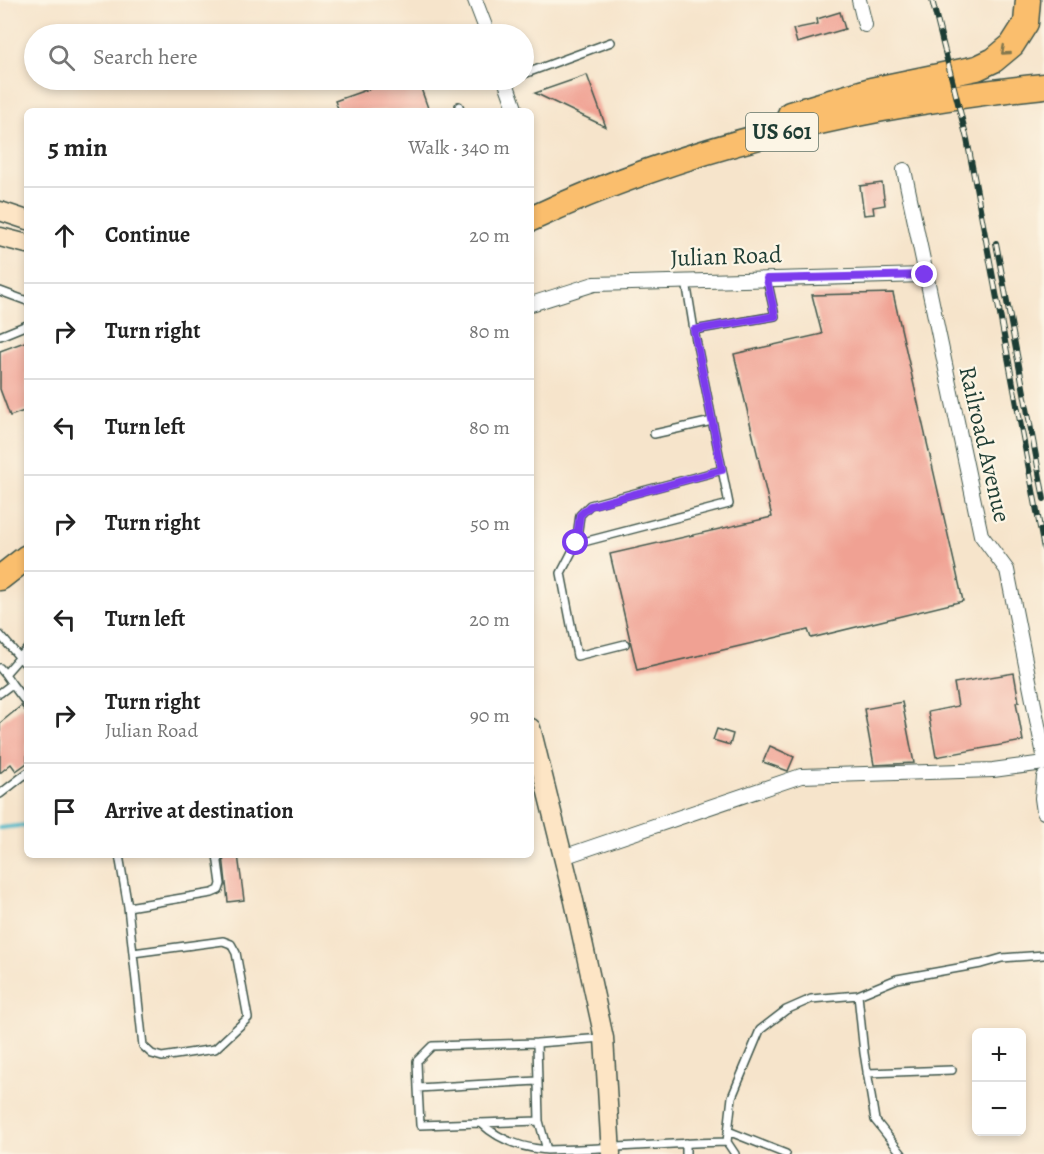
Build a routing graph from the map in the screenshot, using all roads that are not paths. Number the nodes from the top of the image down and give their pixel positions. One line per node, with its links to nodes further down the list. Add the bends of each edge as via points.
1 (475, 0): 4 (street)
2 (859, 0): 5 (street)
3 (1028, 0): 12 (highway, one-way to 12, via 1026,23 1012,45 994,60 977,68 871,90)
4 (484, 24)
5 (865, 24)
6 (611, 42): 7 (lane)
7 (534, 70)
8 (1044, 71): 12 (highway, US 601, via 872,96)
9 (1044, 86): 16 (highway, US 601, via 912,104 805,126 696,155)
10 (509, 90): 11 (street)
11 (515, 108)
12 (790, 114): 14 (highway, US 601, via 633,160)
13 (904, 170): 20 (street, Railroad Avenue)
14 (534, 201)
15 (0, 211): 17 (street)
16 (534, 218)
17 (24, 219)
18 (0, 238): 19 (street)
19 (24, 243)
20 (925, 275): 21 (street, Julian Road); 45 (street, Railroad Avenue, via 981,535 1007,570)
21 (767, 279): 22 (street, Julian Road); 27 (lane, via 775,316)
22 (686, 281): 25 (street, Julian Road, via 594,284); 27 (lane)
23 (0, 291): 24 (lane)
24 (24, 300)
25 (534, 303)
26 (24, 326): 28 (lane)
27 (694, 330): 29 (lane)
28 (0, 336)
29 (712, 421): 30 (lane); 31 (lane)
30 (654, 434)
31 (722, 470): 32 (lane, via 590,506 580,515); 32 (lane, via 729,504)
32 (576, 543): 36 (lane, via 561,573 577,656)
33 (24, 559): 34 (highway)
34 (0, 578)
35 (0, 635): 38 (lane)
36 (625, 644)
37 (24, 653): 38 (lane)
38 (20, 658): 39 (lane); 40 (lane)
39 (24, 663)
40 (2, 671): 41 (lane)
41 (12, 684): 42 (lane); 43 (lane)
42 (0, 693)
43 (24, 700)
44 (534, 740): 51 (street)
45 (1044, 755)
46 (1044, 763): 51 (street, via 993,770 801,776)
47 (24, 775): 49 (lane)
48 (1044, 777): 50 (street)
49 (0, 794)
50 (1044, 812)
51 (563, 857): 58 (street)
52 (120, 858): 54 (lane)
53 (217, 858): 54 (lane, via 219,890)
54 (128, 907): 55 (lane)
55 (133, 953): 55 (lane, via 143,1046 152,1054 162,1057 215,1049 248,1018 231,944 223,941)
56 (1044, 955): 57 (lane, via 1002,958 897,979)
57 (858, 995): 61 (lane); 66 (lane, via 811,999 786,1010 760,1030 732,1097)
58 (604, 1038): 59 (lane); 70 (street)
59 (537, 1043): 62 (lane); 63 (lane, via 432,1046 417,1061)
60 (952, 1070): 61 (lane)
61 (867, 1073): 74 (lane, via 875,1120)
62 (537, 1081): 63 (lane); 64 (lane)
63 (418, 1088): 65 (lane, via 420,1125)
64 (539, 1121): 65 (lane); 69 (lane)
65 (481, 1123): 69 (lane, via 492,1133 527,1149)
66 (728, 1131): 67 (lane); 73 (lane)
67 (727, 1142): 68 (lane); 72 (lane)
68 (686, 1143): 70 (lane); 71 (lane)
69 (546, 1150): 70 (lane)
70 (612, 1152)
71 (686, 1154)
72 (735, 1154)
73 (786, 1154)
74 (902, 1154)

